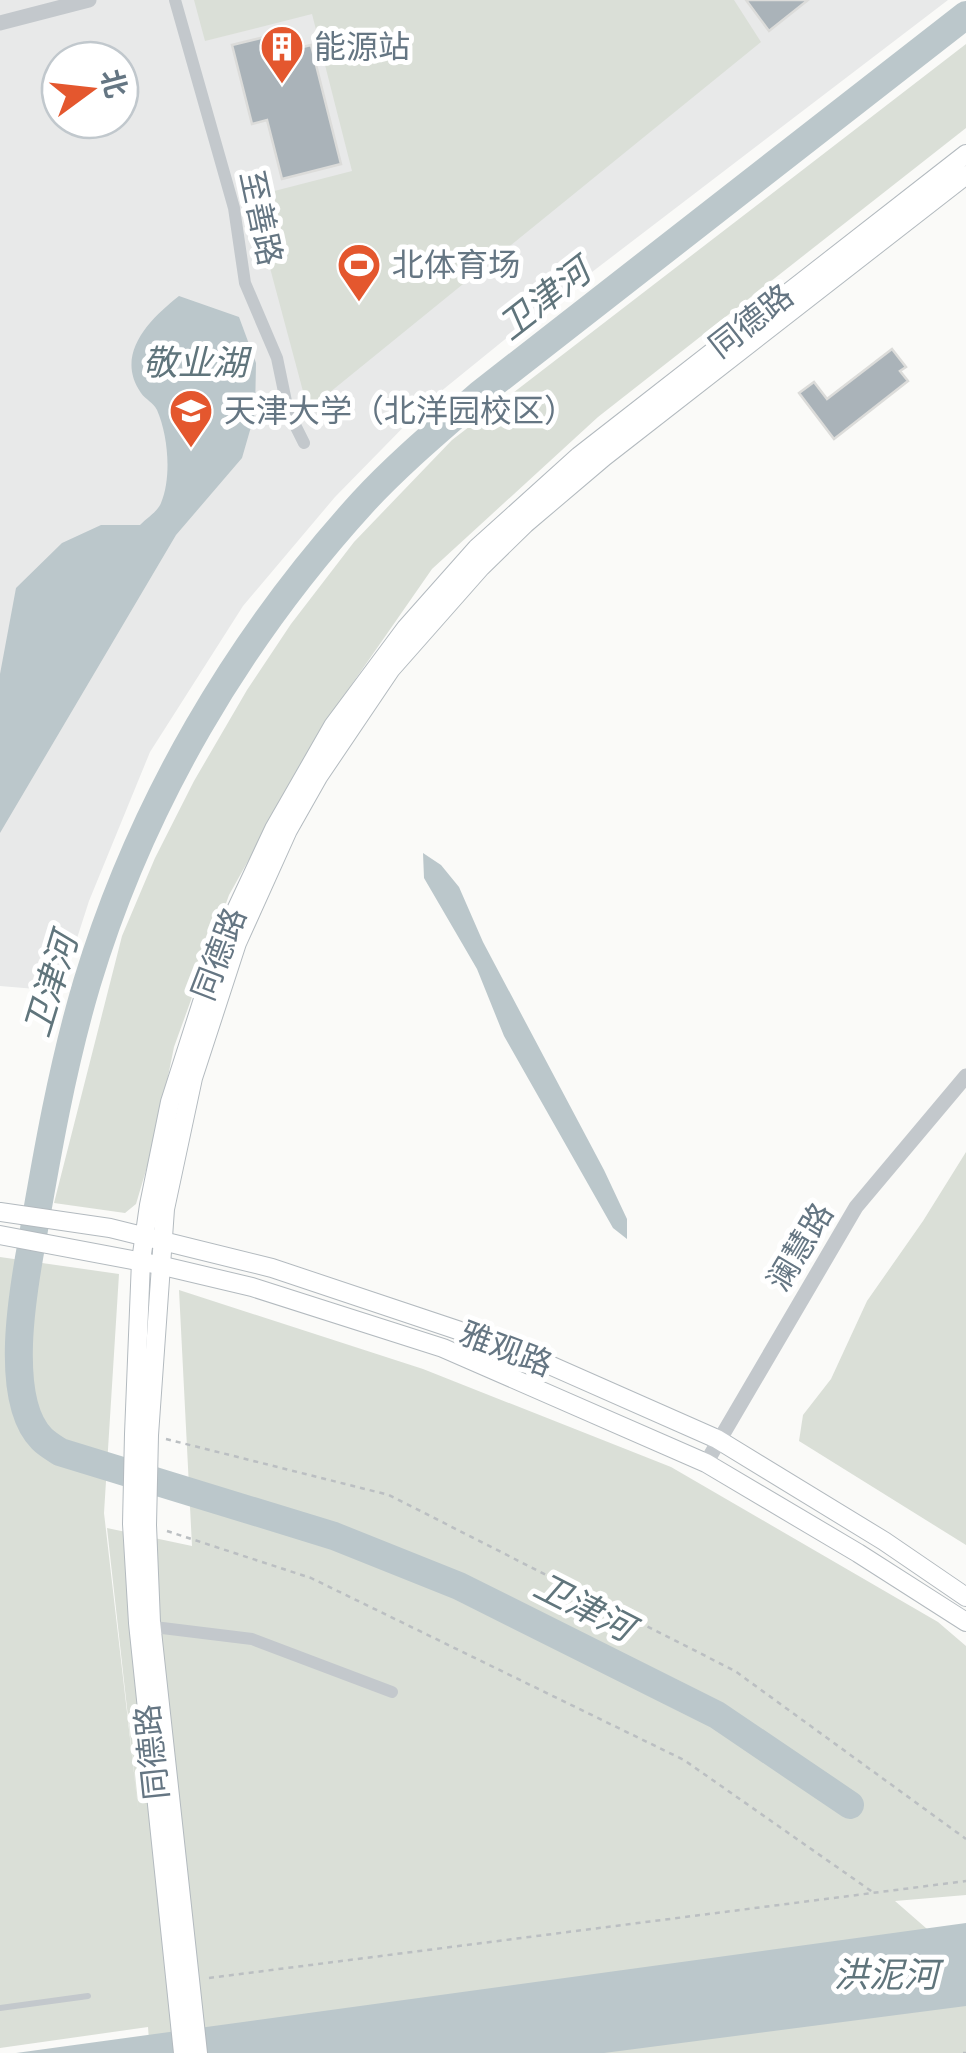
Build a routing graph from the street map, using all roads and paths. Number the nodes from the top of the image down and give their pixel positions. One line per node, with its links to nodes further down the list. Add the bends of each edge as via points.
1 (89, 0): 3 (street)
2 (175, 0): 6 (street, 至善路, via 234,208 245,283)
3 (0, 22)
4 (966, 154): 10 (main road, 同德路, via 579,456 478,548 406,628 303,776 222,940 170,1102)
5 (966, 175): 10 (main road, 同德路, via 563,491 481,567 391,669 288,830 237,942 192,1078)
6 (304, 443)
7 (966, 1076): 13 (street, 澜慧路, via 856,1207)
8 (3, 1213): 10 (main road, 雅观路)
9 (1, 1235): 11 (main road, 雅观路)
10 (153, 1239): 11 (main road, 同德路); 13 (main road, 雅观路, via 272,1268 511,1348)
11 (150, 1263): 12 (main road, 同德路); 14 (main road, 雅观路, via 252,1286 443,1348)
12 (142, 1434): 15 (main road, 同德路); 20 (path, via 388,1495 735,1671)
13 (718, 1440): 14 (street, 澜慧路); 16 (main road, 雅观路)
14 (706, 1463): 17 (main road, 雅观路)
15 (139, 1525): 18 (main road, 同德路); 22 (path, via 311,1578 684,1760)
16 (966, 1597)
17 (966, 1622)
18 (145, 1626): 19 (street, via 252,1639); 23 (main road, 同德路); 26 (main road, 同德路)
19 (392, 1692)
20 (966, 1839)
21 (966, 1881): 22 (path)
22 (874, 1893): 23 (path)
23 (190, 1980): 26 (main road, 同德路)
24 (88, 1996): 25 (lane)
25 (0, 2008)
26 (186, 2014): 27 (main road, 同德路); 28 (main road, 同德路)
27 (183, 2053)
28 (198, 2053)

